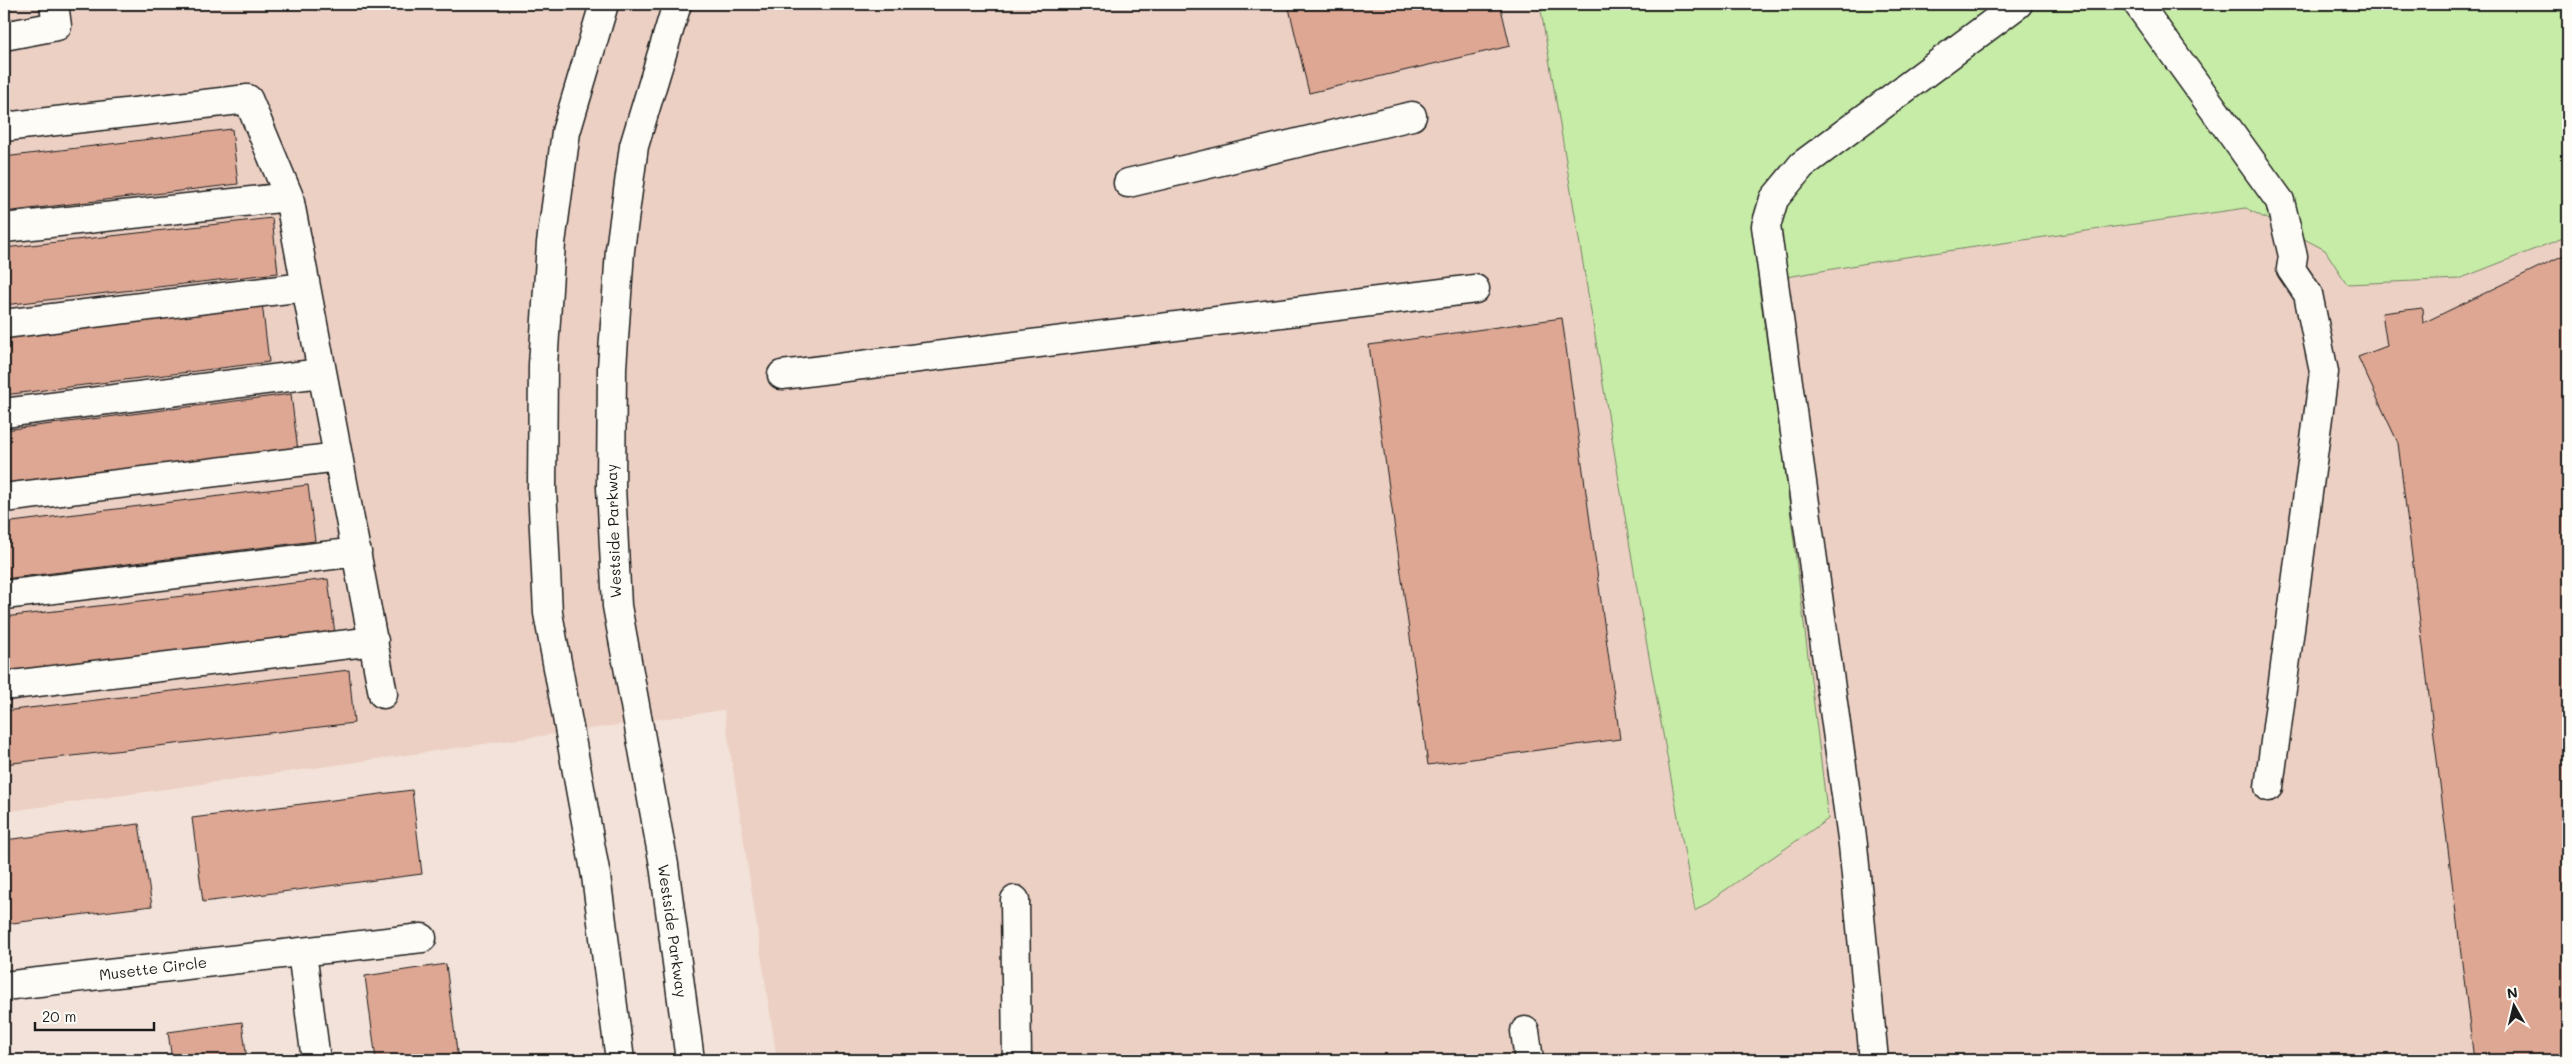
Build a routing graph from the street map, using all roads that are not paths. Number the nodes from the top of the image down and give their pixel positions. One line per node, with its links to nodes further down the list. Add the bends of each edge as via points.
1 (54, 4): 6 (main road, via 57,26)
2 (604, 4): 32 (main road, via 566,132 552,233 543,365 542,488 548,613 596,876)
3 (677, 4): 33 (main road, Westside Parkway, via 632,156 620,250 613,348 611,487 617,606 664,865)
4 (2018, 4): 36 (main road, via 1802,166 1774,199 1766,226 1853,845)
5 (2138, 4): 25 (main road, via 2280,201 2293,256 2291,269 2308,294 2324,372)
6 (4, 36)
7 (1412, 116): 9 (main road)
8 (4, 127): 10 (main road, via 248,99)
9 (1128, 183)
10 (289, 197): 11 (main road); 12 (main road)
11 (4, 228)
12 (304, 287): 14 (main road); 15 (main road)
13 (1475, 289): 16 (main road)
14 (4, 324)
15 (322, 374): 17 (main road); 18 (main road)
16 (782, 375)
17 (4, 413)
18 (338, 457): 19 (main road); 20 (main road)
19 (4, 498)
20 (356, 552): 21 (main road); 22 (main road)
21 (4, 595)
22 (374, 641): 23 (main road); 24 (main road)
23 (4, 686)
24 (383, 694)
25 (2269, 787)
26 (1016, 900): 34 (main road)
27 (422, 938): 28 (main road, Musette Circle)
28 (302, 952): 29 (main road, Musette Circle); 31 (main road)
29 (4, 986)
30 (1525, 1031): 35 (main road)
31 (316, 1060)
32 (620, 1060)
33 (690, 1060)
34 (1017, 1060)
35 (1529, 1060)
36 (1874, 1060)

